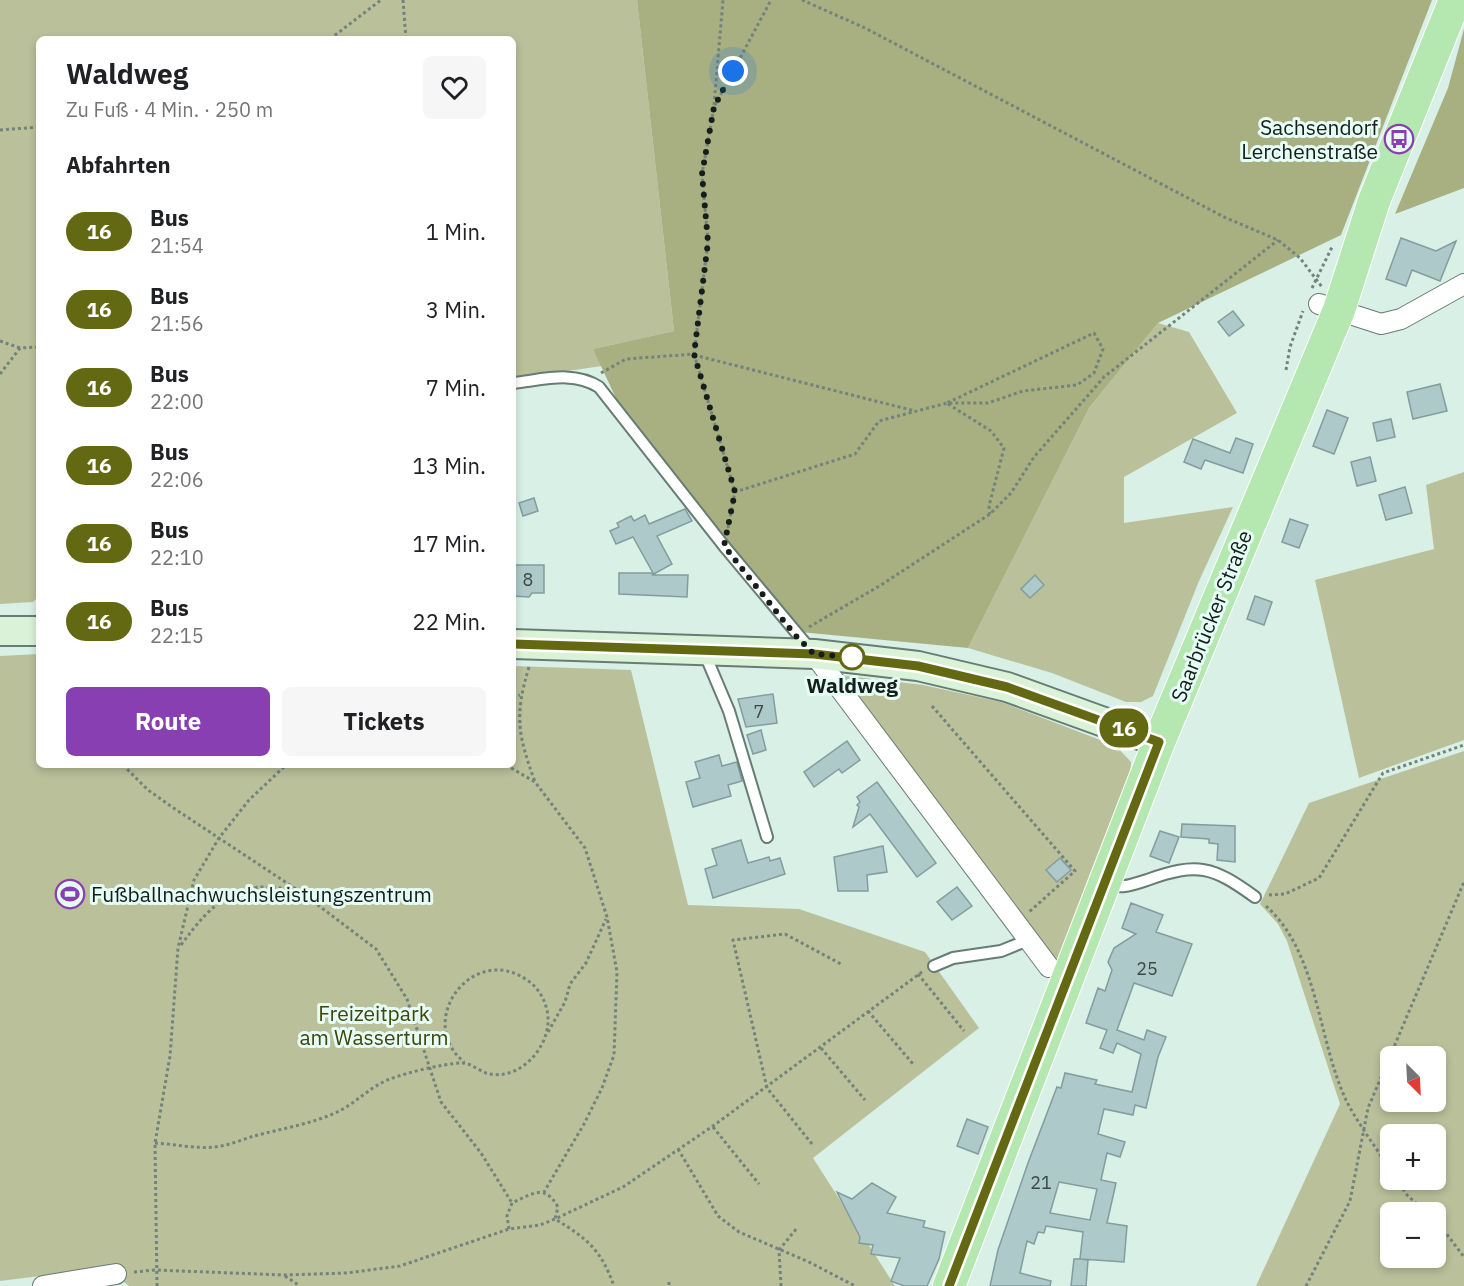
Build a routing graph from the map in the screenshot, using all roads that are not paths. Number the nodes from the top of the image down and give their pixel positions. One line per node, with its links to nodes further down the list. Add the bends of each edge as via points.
1 (1455, 0): 3 (main road, Saarbrücker Straße, via 1374,201 1350,236)
2 (1464, 284): 3 (street, via 1401,320 1381,324)
3 (1322, 303): 10 (main road, Saarbrücker Straße, via 1297,369 1293,416)
4 (516, 383): 7 (lane, via 570,376 599,387)
5 (0, 631): 6 (main road)
6 (36, 631)
7 (805, 644): 8 (main road); 10 (main road, via 1007,687); 14 (street)
8 (704, 649): 9 (main road); 11 (lane, via 729,711)
9 (522, 653)
10 (1159, 742): 12 (main road, Saarbrücker Straße)
11 (767, 837)
12 (1104, 883): 13 (lane, via 1122,889 1198,868 1234,881); 19 (main road, Saarbrücker Straße)
13 (1256, 897)
14 (1028, 940): 15 (lane, via 1001,951 953,958); 16 (street)
15 (934, 966)
16 (1049, 967)
17 (116, 1274): 18 (street)
18 (43, 1286)
19 (949, 1286)

